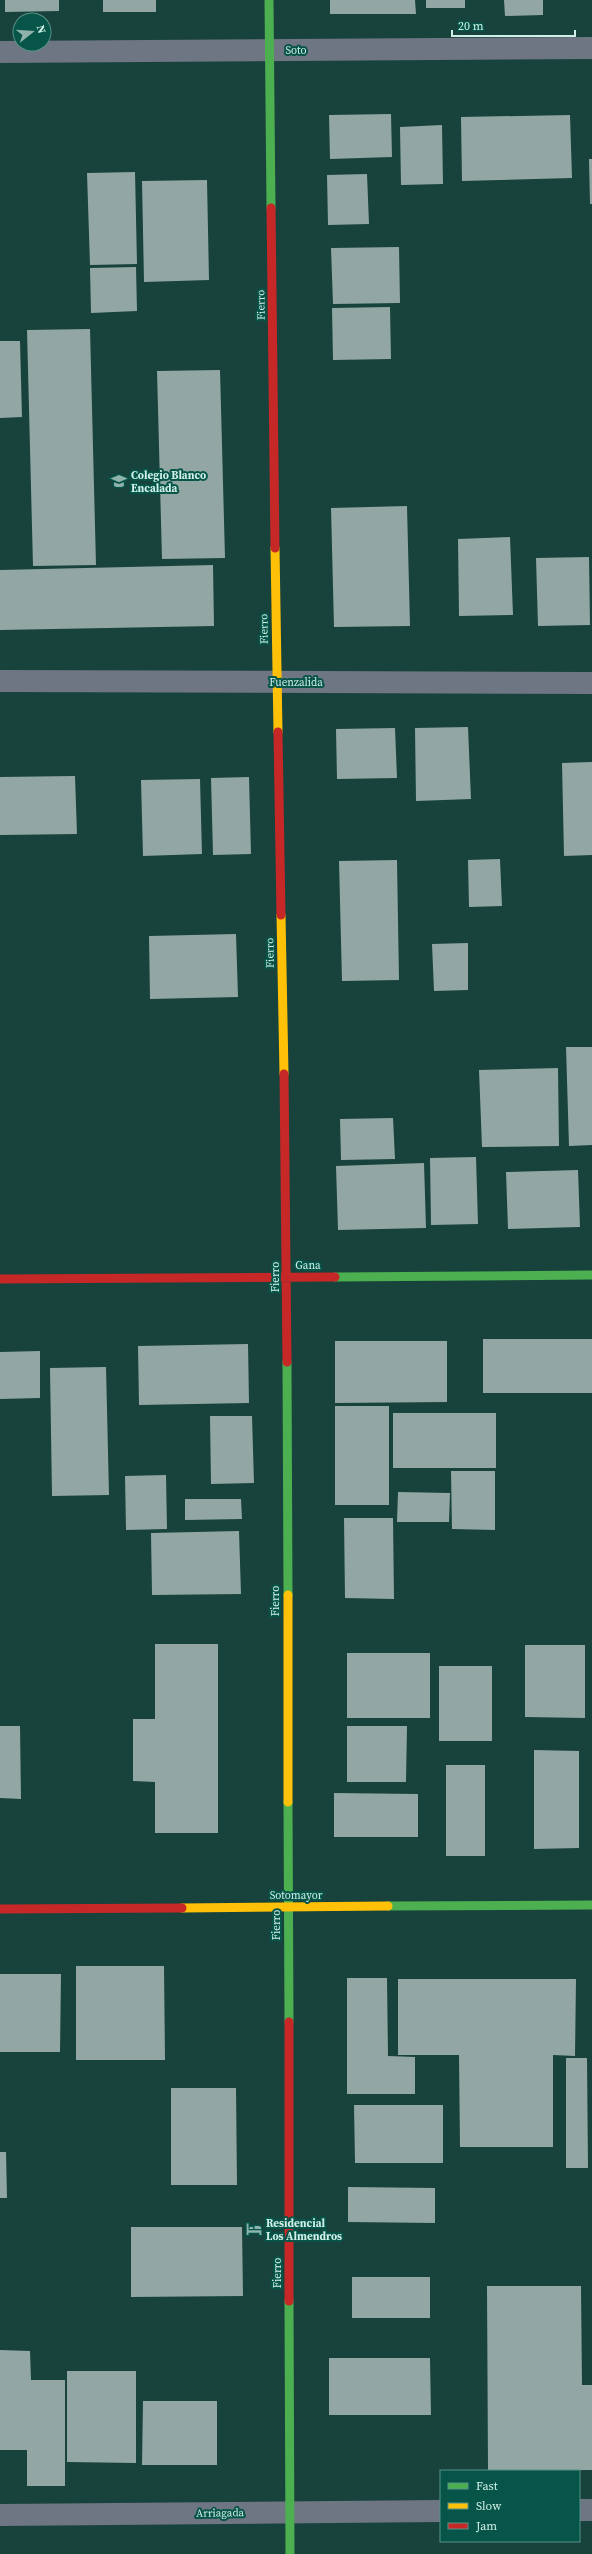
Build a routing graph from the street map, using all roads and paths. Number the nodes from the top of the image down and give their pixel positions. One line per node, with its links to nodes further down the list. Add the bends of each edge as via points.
1 (269, 0): 3 (street, Fierro)
2 (592, 48): 3 (street, Soto)
3 (269, 50): 4 (street, Soto); 6 (street, Fierro)
4 (0, 52)
5 (0, 681): 6 (street, Fuenzalida)
6 (277, 682): 7 (street, Fuenzalida); 9 (street, Fierro)
7 (592, 683)
8 (592, 1276): 9 (street, Gana)
9 (287, 1277): 10 (street, Gana); 12 (street, Fierro)
10 (0, 1279)
11 (592, 1905): 12 (street, Sotomayor)
12 (288, 1907): 13 (street, Sotomayor); 17 (street, Fierro)
13 (0, 1909)
14 (580, 2510): 15 (street)
15 (592, 2510)
16 (440, 2511): 17 (street, Arriagada)
17 (290, 2512): 18 (street, Arriagada); 19 (street, Fierro)
18 (0, 2515)
19 (290, 2554)

